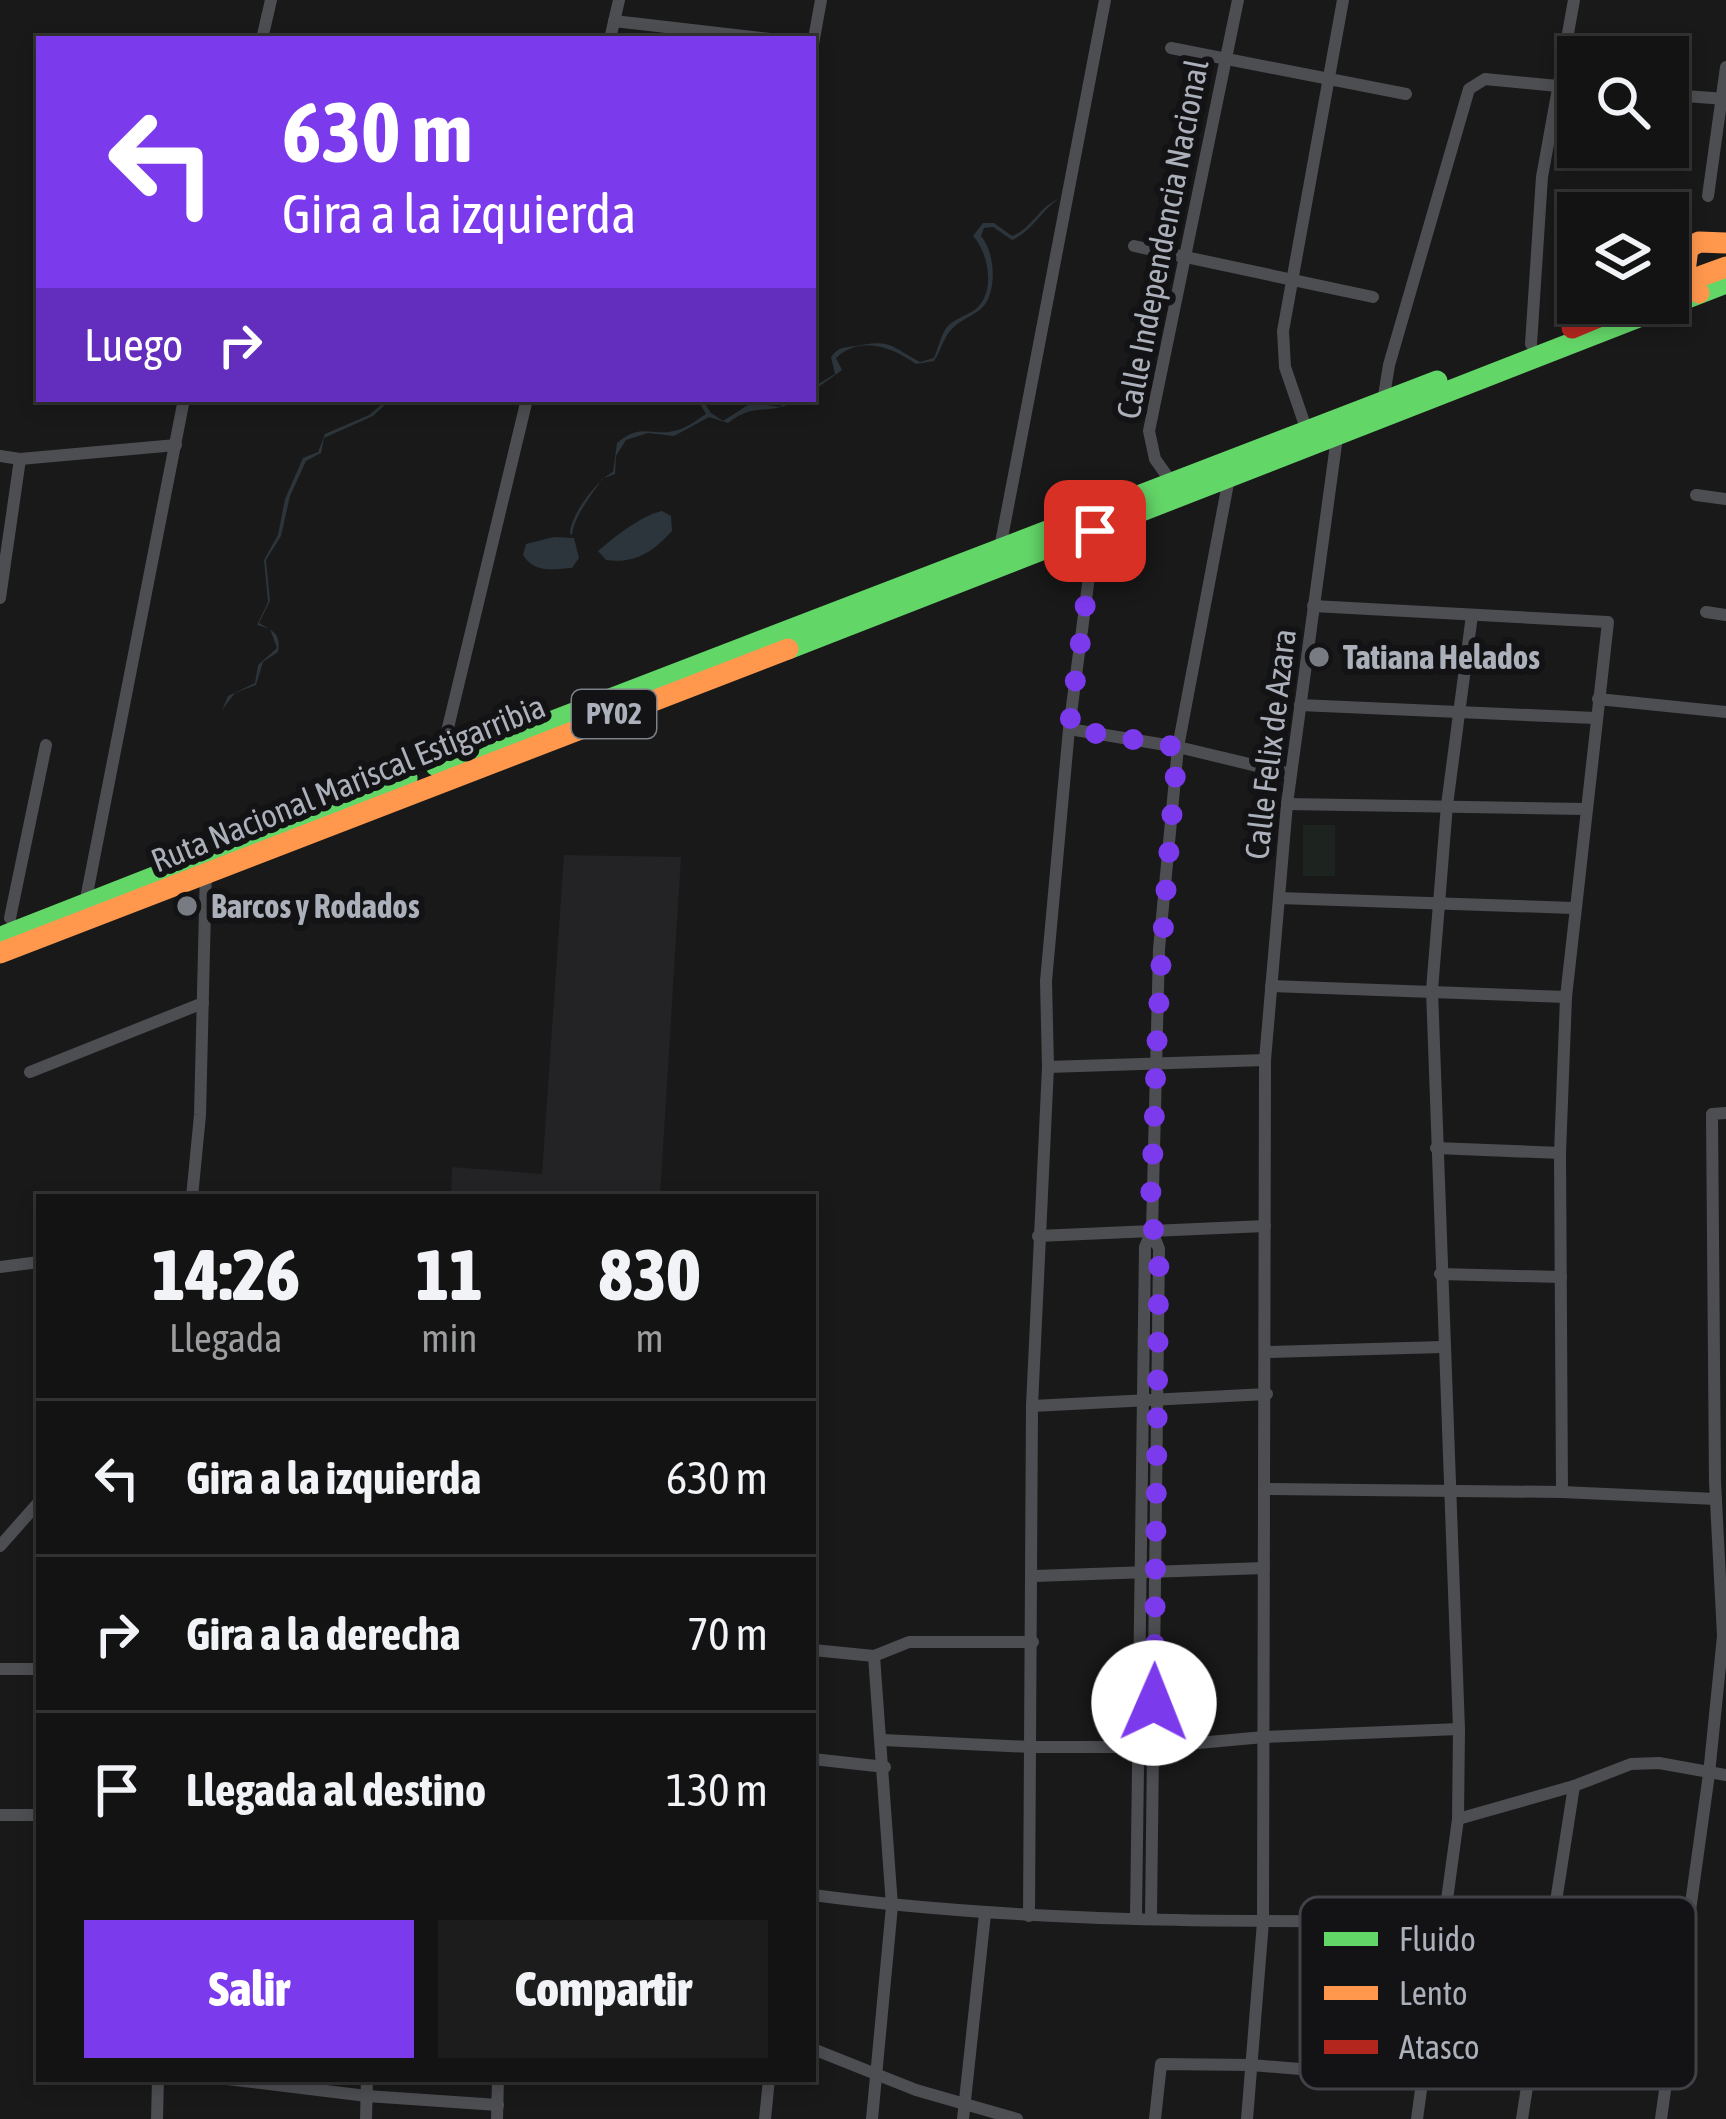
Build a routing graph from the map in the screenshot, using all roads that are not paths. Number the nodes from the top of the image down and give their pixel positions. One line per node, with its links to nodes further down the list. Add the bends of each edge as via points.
1 (271, 0): 9 (street)
2 (619, 0): 8 (street)
3 (821, 0): 12 (street)
4 (1105, 0): 50 (street)
5 (1238, 0): 15 (street, Calle Independencia Nacional)
6 (1343, 0): 17 (street)
7 (1574, 0): 13 (street)
8 (614, 21): 10 (street); 11 (street)
9 (263, 36)
10 (611, 36)
11 (744, 36)
12 (814, 36)
13 (1567, 36)
14 (1171, 48): 15 (street)
15 (1226, 59): 17 (street); 27 (street, Calle Independencia Nacional)
16 (1726, 67): 22 (street)
17 (1329, 79): 20 (street); 29 (street)
18 (1557, 86): 39 (street, via 1485,79 1469,89)
19 (1557, 92): 36 (street, via 1542,177)
20 (1406, 94)
21 (1689, 96): 22 (street)
22 (1724, 99): 23 (street)
23 (1708, 196)
24 (1726, 242): 26 (highway)
25 (1134, 246): 27 (street)
26 (1689, 247)
27 (1187, 257): 29 (street); 46 (street, Calle Independencia Nacional, via 1149,431)
28 (1726, 267): 31 (highway, Ruta Nacional Mariscal Estigarribia / PY02)
29 (1290, 279): 33 (street); 40 (street, via 1285,368)
30 (1726, 283): 32 (highway, Ruta Nacional Mariscal Estigarribia / PY02)
31 (1689, 285)
32 (1689, 287)
33 (1373, 297)
34 (1580, 324): 36 (highway, Ruta Nacional Mariscal Estigarribia / PY02)
35 (1599, 324): 41 (highway, Ruta Nacional Mariscal Estigarribia / PY02)
36 (1531, 344): 39 (highway, Ruta Nacional Mariscal Estigarribia / PY02)
37 (183, 402): 42 (street)
38 (526, 402): 64 (street)
39 (1383, 402): 40 (highway, Ruta Nacional Mariscal Estigarribia / PY02)
40 (1307, 431): 46 (highway, Ruta Nacional Mariscal Estigarribia / PY02)
41 (1337, 436): 45 (highway, Ruta Nacional Mariscal Estigarribia / PY02); 52 (street, Calle Felix de Azara)
42 (176, 445): 44 (street); 73 (street)
43 (0, 456): 44 (street)
44 (20, 460): 51 (street)
45 (1229, 478): 49 (highway, Ruta Nacional Mariscal Estigarribia / PY02); 63 (street)
46 (1172, 483): 50 (highway, Ruta Nacional Mariscal Estigarribia / PY02)
47 (1696, 495): 48 (street)
48 (1726, 499)
49 (1095, 531): 61 (street); 69 (highway, Ruta Nacional Mariscal Estigarribia / PY02)
50 (1000, 548): 64 (highway, Ruta Nacional Mariscal Estigarribia / PY02)
51 (0, 598)
52 (1313, 606): 55 (street); 57 (street, Calle Felix de Azara)
53 (1706, 612): 54 (street)
54 (1726, 615)
55 (1472, 616): 56 (street, via 1608,622); 58 (street)
56 (1598, 699): 59 (street); 60 (street)
57 (1300, 705): 58 (street); 65 (street, Calle Felix de Azara)
58 (1460, 711): 60 (street); 67 (street)
59 (1726, 712)
60 (1595, 718): 68 (street)
61 (1069, 729): 63 (street); 83 (street, via 1046,981)
62 (46, 745): 75 (street)
63 (1178, 747): 65 (street); 82 (street)
64 (439, 765): 69 (highway, Ruta Nacional Mariscal Estigarribia / PY02)
65 (1291, 774): 66 (street, Calle Felix de Azara)
66 (1287, 804): 67 (street); 70 (street, Calle Felix de Azara)
67 (1447, 805): 68 (street); 71 (street)
68 (1585, 809): 74 (street)
69 (206, 867): 73 (highway, Ruta Nacional Mariscal Estigarribia / PY02); 76 (highway, Ruta Nacional Mariscal Estigarribia / PY02); 80 (street)
70 (1279, 898): 71 (street); 77 (street, Calle Felix de Azara)
71 (1437, 902): 74 (street); 78 (street)
72 (0, 904): 75 (street)
73 (85, 904): 75 (highway, Ruta Nacional Mariscal Estigarribia / PY02)
74 (1574, 908): 79 (street)
75 (9, 929)
76 (0, 953)
77 (1271, 986): 78 (street); 81 (street, Calle Felix de Azara)
78 (1432, 990): 79 (street); 86 (street)
79 (1566, 997): 87 (street)
80 (203, 1004): 84 (street); 88 (street)
81 (1265, 1060): 82 (street); 89 (street, Calle Felix de Azara)
82 (1156, 1062): 83 (street); 90 (street)
83 (1048, 1067): 91 (street)
84 (30, 1072)
85 (1719, 1113): 104 (street)
86 (1436, 1148): 87 (street); 94 (street)
87 (1561, 1153): 95 (street)
88 (192, 1194)
89 (1265, 1226): 90 (street); 97 (street, Calle Felix de Azara)
90 (1152, 1231): 91 (street); 99 (street, via 1145,1247)
91 (1038, 1236): 100 (street)
92 (36, 1262): 93 (street)
93 (0, 1267)
94 (1440, 1274): 95 (street); 96 (street)
95 (1561, 1277): 103 (street)
96 (1442, 1347): 97 (street); 102 (street)
97 (1266, 1352): 98 (street, Calle Felix de Azara)
98 (1267, 1394): 99 (street); 101 (street, Calle Felix de Azara)
99 (1150, 1399): 100 (street); 108 (street)
100 (1032, 1406): 109 (street)
101 (1266, 1489): 102 (street); 107 (street, Calle Felix de Azara)
102 (1448, 1492): 103 (street); 115 (street)
103 (1562, 1492): 104 (street)
104 (1716, 1499): 122 (street, via 1724,1612)
105 (36, 1505): 106 (street)
106 (0, 1546)
107 (1264, 1568): 108 (street); 116 (street, Calle Felix de Azara)
108 (1149, 1573): 109 (street); 119 (street)
109 (1034, 1576): 110 (street)
110 (1033, 1642): 112 (street, via 909,1642); 118 (street)
111 (816, 1650): 112 (street)
112 (874, 1656): 117 (street)
113 (0, 1669): 114 (street)
114 (36, 1669)
115 (1459, 1730): 116 (street); 127 (street)
116 (1264, 1737): 119 (street); 136 (street, Calle Felix de Azara)
117 (883, 1740): 118 (street); 121 (street)
118 (1031, 1747): 119 (street); 134 (street)
119 (1147, 1747): 135 (street)
120 (816, 1759): 121 (street)
121 (884, 1767): 132 (street)
122 (1709, 1774): 123 (street); 124 (street, via 1631,1764); 131 (street)
123 (1726, 1775)
124 (1574, 1786): 127 (street); 130 (street)
125 (0, 1815): 126 (street)
126 (36, 1815)
127 (1458, 1819): 129 (street)
128 (816, 1895): 132 (street)
129 (1448, 1897)
130 (1557, 1897)
131 (1692, 1897)
132 (892, 1906): 133 (street); 141 (street)
133 (986, 1914): 134 (street); 150 (street)
134 (1029, 1916): 135 (street)
135 (1143, 1916): 136 (street)
136 (1263, 1922): 137 (street); 139 (street, Calle Felix de Azara)
137 (1300, 1922)
138 (816, 2050): 141 (street)
139 (1251, 2065): 140 (street); 158 (street, via 1161,2064); 159 (street, Calle Felix de Azara)
140 (1300, 2069)
141 (876, 2071): 150 (street); 155 (street)
142 (158, 2082): 152 (street)
143 (252, 2082): 149 (street)
144 (367, 2082): 149 (street)
145 (769, 2082): 154 (street)
146 (1421, 2089): 160 (street)
147 (1527, 2089): 161 (street)
148 (1665, 2089): 162 (street)
149 (367, 2096): 151 (street); 153 (street)
150 (964, 2102): 156 (street); 157 (street)
151 (498, 2112)
152 (158, 2119)
153 (366, 2119)
154 (765, 2119)
155 (872, 2119)
156 (963, 2119)
157 (1017, 2119)
158 (1155, 2119)
159 (1247, 2119)
160 (1417, 2119)
161 (1522, 2119)
162 (1661, 2119)

